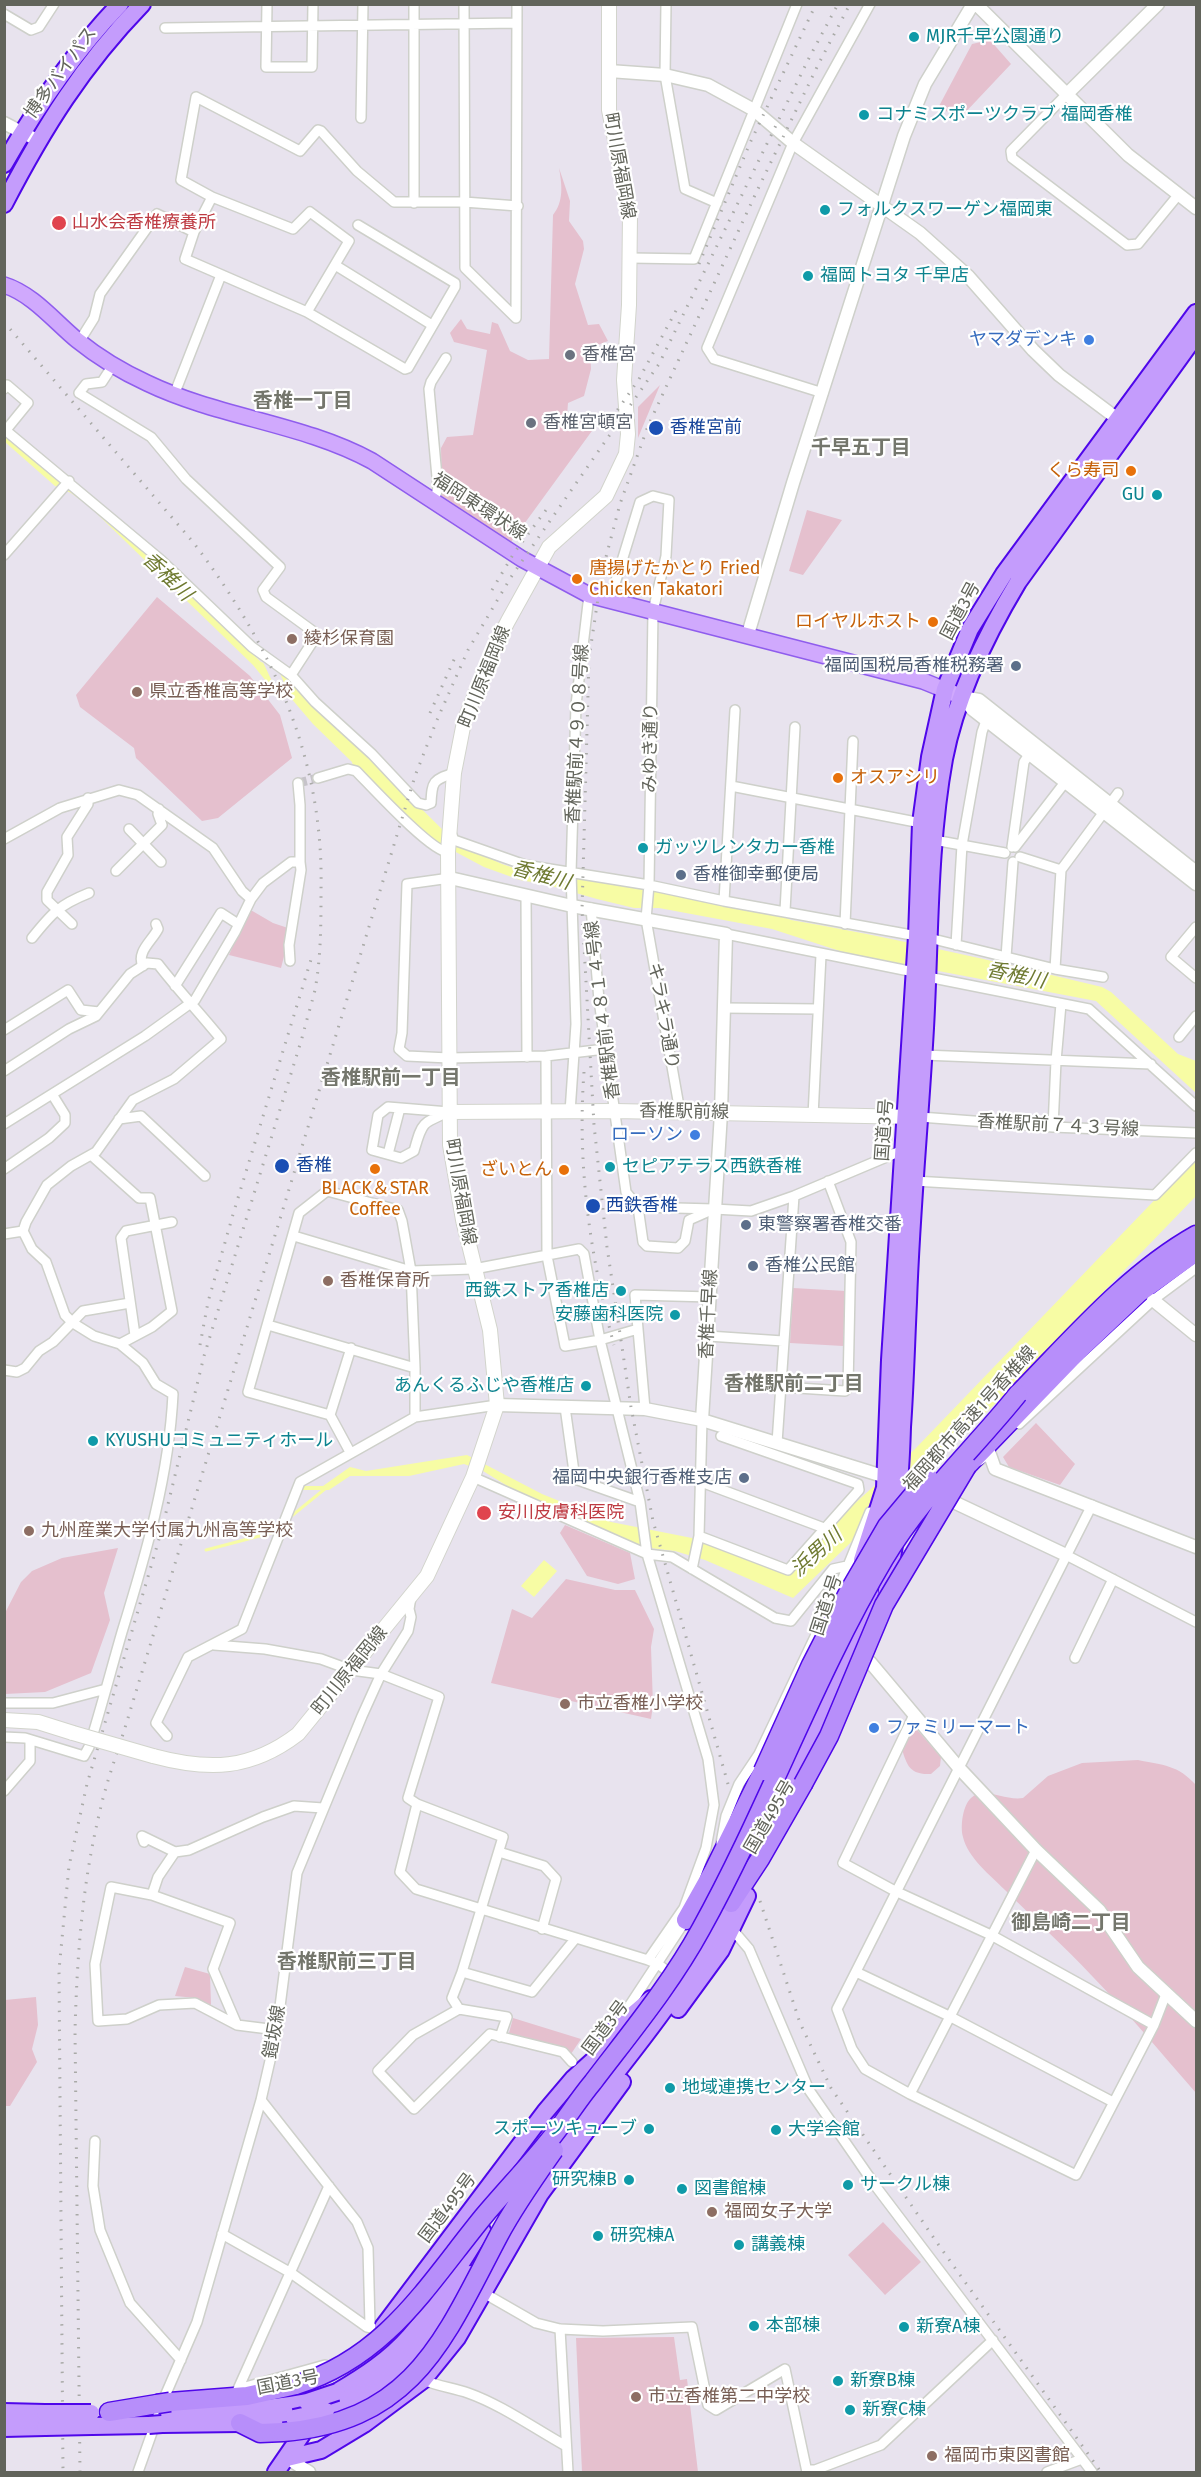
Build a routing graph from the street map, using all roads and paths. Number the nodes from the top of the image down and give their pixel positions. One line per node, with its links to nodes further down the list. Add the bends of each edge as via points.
1 (54, 4): 16 (street, via 39,27 31,30)
2 (120, 4): 30 (highway, 博多バイパス, via 54,82)
3 (142, 4): 30 (highway, 博多バイパス)
4 (267, 4): 21 (street)
5 (313, 4): 22 (street)
6 (363, 4): 19 (street)
7 (414, 4): 20 (street)
8 (464, 4): 18 (street)
9 (517, 4): 17 (street)
10 (609, 4): 24 (main road, 町川原福岡線)
11 (666, 4): 25 (street)
12 (797, 4): 27 (street)
13 (870, 4): 31 (street)
14 (975, 4): 26 (street); 40 (street, via 926,84 904,136)
15 (1158, 4): 26 (street)
16 (5, 15)
17 (517, 23): 18 (street); 39 (street)
18 (464, 24): 20 (street); 35 (street)
19 (363, 26): 20 (street); 22 (street); 28 (street)
20 (414, 26): 36 (street)
21 (265, 27): 22 (street); 22 (street, via 266,68 312,67); 23 (street)
22 (312, 27)
23 (165, 28)
24 (609, 71): 25 (street); 44 (main road, 町川原福岡線, via 609,110 630,215)
25 (665, 75): 27 (street, via 708,85); 37 (street, via 685,189)
26 (1067, 93): 33 (street, via 1128,155); 33 (street, via 1011,151 1012,158 1127,245 1138,244)
27 (754, 110): 31 (street); 37 (street)
28 (361, 118)
29 (4, 123): 30 (street)
30 (30, 136): 32 (highway, 博多バイパス); 38 (highway, 博多バイパス)
31 (793, 143): 40 (street); 56 (street, via 707,348 714,359)
32 (4, 164)
33 (1179, 194): 41 (street)
34 (212, 196): 36 (street, via 181,180 196,98 300,151 321,130 357,171 394,202); 43 (street); 45 (street, via 293,229 310,212 349,241)
35 (464, 202): 36 (street); 39 (street); 39 (street, via 465,268 516,318)
36 (414, 203)
37 (717, 203): 44 (street, via 694,259)
38 (4, 204)
39 (518, 206)
40 (882, 207): 56 (street); 58 (street, via 951,259 1059,375)
41 (1197, 208)
42 (358, 225): 50 (street, via 455,283)
43 (194, 232): 46 (street, via 185,259); 52 (street, via 156,214 100,294 94,318)
44 (630, 258): 63 (main road, 町川原福岡線, via 624,381 626,453 606,496 549,547)
45 (335, 265): 48 (street); 50 (street)
46 (221, 275): 48 (street); 57 (street)
47 (4, 285): 52 (main road, 福岡東環状線, via 27,297)
48 (307, 312): 50 (street, via 405,369)
49 (1197, 313): 58 (highway, 国道3号)
50 (432, 325)
51 (1197, 335): 70 (highway, 国道3号, via 1018,582 988,632)
52 (79, 342): 54 (main road, 福岡東環状線)
53 (446, 358): 61 (street, via 429,389 438,488)
54 (113, 365): 57 (main road, 福岡東環状線); 68 (street, via 102,382 86,384 79,393 151,437 186,478 280,567 264,590 266,597 314,632 315,638)
55 (4, 389): 59 (street, via 7,385 28,403)
56 (823, 393): 67 (street)
57 (174, 394): 61 (main road, 福岡東環状線, via 331,441 372,461)
58 (1119, 420): 69 (highway, 国道3号, via 1004,574 970,629)
59 (5, 430): 60 (street)
60 (69, 481): 62 (street); 68 (street, via 161,560 252,647)
61 (434, 501): 63 (main road, 福岡東環状線)
62 (4, 555)
63 (537, 567): 64 (main road, 福岡東環状線); 76 (main road, 町川原福岡線, via 493,650 468,712)
64 (589, 595): 65 (main road, 福岡東環状線); 102 (street, 香椎駅前４９０８号線, via 576,705)
65 (610, 600): 66 (main road, 福岡東環状線); 66 (street, みゆき通り, via 640,502 653,496 669,501 666,556)
66 (653, 611): 67 (main road, 福岡東環状線); 105 (street, みゆき通り)
67 (748, 634): 69 (main road, 福岡東環状線)
68 (291, 675): 76 (street, via 418,803 430,803 432,785)
69 (945, 689): 70 (main road, 福岡東環状線); 87 (highway, 国道3号)
70 (962, 697): 72 (street); 84 (street, via 979,700); 91 (highway, 国道3号, via 945,756)
71 (735, 710): 80 (street)
72 (987, 718): 75 (street); 93 (street, via 981,732)
73 (795, 727): 82 (street)
74 (854, 741): 86 (street)
75 (1030, 753): 78 (street); 94 (street, via 1024,762)
76 (454, 773): 89 (main road, 町川原福岡線)
77 (318, 778): 95 (street, via 356,771 426,840)
78 (1066, 781): 84 (street); 94 (street)
79 (298, 783): 98 (street)
80 (731, 786): 82 (street); 109 (street)
81 (1118, 793): 84 (street)
82 (790, 796): 86 (street); 113 (street)
83 (88, 798): 85 (street, via 119,789 138,795); 90 (street, via 60,808); 112 (street, via 67,837 69,855 47,892 47,900)
84 (1107, 808): 99 (street); 101 (street); 104 (street)
85 (159, 809): 92 (street, via 162,825); 108 (street, via 213,848)
86 (850, 809): 87 (street); 118 (street)
87 (921, 823): 121 (highway, 国道3号)
88 (129, 829): 92 (street)
89 (450, 830): 95 (main road, 町川原福岡線); 102 (street, via 454,840 525,865)
90 (4, 839)
91 (934, 840): 93 (street); 121 (highway, 国道3号)
92 (144, 844): 97 (street); 100 (street)
93 (962, 845): 94 (street); 123 (street)
94 (1010, 849): 96 (street, via 1020,852); 96 (street, via 1006,860)
95 (448, 852): 103 (main road, 町川原福岡線)
96 (1016, 860): 99 (street); 125 (street)
97 (161, 862)
98 (300, 862): 108 (street, via 291,862 263,882); 126 (street)
99 (1061, 870): 128 (street)
100 (116, 871)
101 (1197, 872)
102 (571, 873): 105 (street); 110 (street, 香椎駅前４９０８号線)
103 (450, 878): 107 (street); 146 (main road, 町川原福岡線); 146 (street, via 407,884 399,1049 407,1056)
104 (1197, 884)
105 (649, 887): 109 (street); 114 (street, みゆき通り)
106 (89, 893): 112 (street)
107 (526, 896): 110 (street); 145 (street)
108 (251, 899): 117 (street)
109 (724, 902): 113 (street)
110 (572, 906): 111 (street); 142 (street, 香椎駅前４９０８号線)
111 (591, 908): 114 (street); 141 (street, 香椎駅前４８１４号線)
112 (58, 909): 115 (street); 122 (street)
113 (785, 912): 118 (street)
114 (647, 914): 120 (street); 157 (street, キラキラ通り)
115 (72, 924)
116 (156, 924): 127 (street, via 156,933 141,954)
117 (238, 924): 132 (street, via 221,913); 133 (street)
118 (845, 924): 121 (street)
119 (1197, 927): 131 (street, via 1171,957)
120 (726, 934): 124 (street); 135 (street, 香椎千早線)
121 (923, 937): 123 (street); 129 (highway, 国道3号)
122 (32, 938)
123 (956, 945): 125 (street)
124 (821, 955): 129 (street); 136 (street)
125 (1005, 957): 128 (street)
126 (290, 961)
127 (143, 966): 132 (street, via 158,964); 137 (street, via 130,975)
128 (1055, 969): 130 (street)
129 (921, 974): 134 (street); 143 (highway, 国道3号); 160 (highway, 国道3号)
130 (1103, 978)
131 (1197, 978)
132 (175, 986): 133 (street)
133 (190, 1004): 150 (street); 161 (street, via 221,1039 174,1079 134,1100)
134 (1061, 1004): 147 (street); 148 (street, via 1089,1009)
135 (724, 1008): 136 (street); 158 (street, 香椎千早線)
136 (818, 1009): 159 (street)
137 (99, 1012): 139 (street, via 81,1010 68,990); 149 (street)
138 (1197, 1016): 140 (street)
139 (6, 1025)
140 (1179, 1037)
141 (606, 1049): 142 (street); 153 (street, 香椎駅前４８１４号線)
142 (574, 1054): 144 (street); 156 (street, 香椎駅前４９０８号線)
143 (923, 1054): 147 (street); 160 (highway, 国道3号)
144 (546, 1056): 145 (street); 155 (street)
145 (527, 1057): 146 (street)
146 (449, 1058): 154 (main road, 町川原福岡線)
147 (1056, 1061): 148 (street); 163 (street)
148 (1151, 1064): 151 (street)
149 (5, 1070)
150 (51, 1094): 162 (street); 169 (street, via 65,1115 65,1123)
151 (1197, 1106)
152 (400, 1108): 154 (street); 167 (street); 167 (street, via 388,1107 378,1115 372,1150)
153 (615, 1111): 156 (main road, 香椎駅前線); 157 (main road, 香椎駅前線); 174 (street, 香椎駅前４８１４号線, via 626,1192)
154 (449, 1112): 155 (main road, 香椎駅前線); 167 (street, via 425,1122 414,1151 401,1158); 185 (main road, 町川原福岡線, via 452,1161)
155 (545, 1112): 156 (main road, 香椎駅前線); 183 (street)
156 (570, 1112)
157 (680, 1112): 158 (main road, 香椎駅前線)
158 (721, 1113): 159 (main road, 香椎駅前線); 175 (street, 香椎千早線)
159 (813, 1116): 160 (main road, 香椎駅前線)
160 (913, 1117): 163 (street, 香椎駅前７４３号線); 165 (highway, 国道3号); 172 (highway, 国道3号)
161 (119, 1119): 168 (street); 170 (street, via 141,1116)
162 (4, 1124)
163 (1053, 1127): 164 (street, 香椎駅前７４３号線)
164 (1197, 1133)
165 (903, 1149): 171 (street); 217 (highway, 国道3号, via 890,1360)
166 (1197, 1153): 172 (street, via 1155,1196)
167 (388, 1154)
168 (92, 1155): 177 (street, via 139,1198 150,1198); 178 (street, via 47,1185)
169 (4, 1169)
170 (205, 1176)
171 (828, 1181): 173 (street); 202 (street, via 851,1242 848,1388 845,1391)
172 (914, 1181): 217 (highway, 国道3号)
173 (794, 1196): 175 (street, via 751,1211); 197 (street)
174 (638, 1207): 175 (street); 175 (street, via 643,1242 647,1246 678,1248 685,1241 689,1220)
175 (714, 1209): 187 (street, 香椎千早線)
176 (172, 1222): 177 (street)
177 (156, 1225): 189 (street, via 126,1231 121,1238); 193 (street, via 172,1311)
178 (23, 1231): 179 (street); 190 (street, via 46,1262 65,1315)
179 (4, 1234)
180 (1197, 1235): 203 (highway, 福岡都市高速1号香椎線, via 1130,1282)
181 (294, 1236): 186 (street); 186 (street, via 299,1213 327,1191 398,1210); 191 (street)
182 (1197, 1252): 215 (highway, 福岡都市高速1号香椎線, via 1139,1293)
183 (547, 1256): 185 (street); 196 (street, via 565,1346); 196 (street, via 579,1249 584,1254)
184 (1197, 1268): 188 (street)
185 (474, 1269): 186 (street); 204 (main road, 町川原福岡線, via 490,1329)
186 (411, 1271): 200 (street)
187 (711, 1297): 192 (street, via 635,1295); 195 (street, 香椎千早線)
188 (1152, 1300): 194 (street); 214 (street)
189 (130, 1303): 190 (street, via 83,1311); 193 (street)
190 (73, 1323): 198 (street, via 94,1336); 201 (street, via 24,1368 17,1372)
191 (268, 1325): 199 (street); 208 (street, via 248,1392)
192 (638, 1329): 196 (street); 207 (street)
193 (135, 1335): 198 (street)
194 (1197, 1335)
195 (708, 1336): 197 (street); 210 (street, 香椎千早線)
196 (600, 1340): 206 (street)
197 (783, 1341): 202 (street)
198 (120, 1344): 240 (street, via 143,1363 156,1384 173,1394 173,1421 148,1548)
199 (351, 1348): 200 (street); 208 (street)
200 (415, 1368): 209 (street)
201 (4, 1370)
202 (782, 1387): 212 (street)
203 (1018, 1394): 239 (highway, 福岡都市高速1号香椎線, bridge, via 942,1479 901,1533 853,1615); 259 (highway, bridge, via 931,1474 887,1526 811,1665)
204 (497, 1405): 205 (street); 209 (street); 216 (main road, 町川原福岡線)
205 (565, 1407): 206 (street); 220 (street, via 575,1479)
206 (619, 1408): 207 (street); 220 (street)
207 (645, 1409): 210 (street)
208 (330, 1415): 213 (street)
209 (415, 1417): 213 (street)
210 (702, 1420): 212 (street); 218 (street)
211 (721, 1436): 224 (street, via 858,1484 859,1490)
212 (777, 1443): 217 (street)
213 (350, 1452): 234 (street, via 300,1482 242,1629)
214 (989, 1452): 219 (street); 221 (street, via 995,1469)
215 (967, 1466): 239 (highway, 福岡都市高速1号香椎線, bridge, via 933,1505 894,1561); 257 (highway, bridge, via 884,1605 829,1736)
216 (473, 1474): 227 (street); 232 (main road, 町川原福岡線, via 427,1576)
217 (899, 1479): 219 (street); 222 (highway, 国道3号); 223 (highway, 国道3号, via 885,1488)
218 (701, 1482): 224 (street); 225 (street)
219 (939, 1495): 228 (street)
220 (640, 1502): 227 (street)
221 (1092, 1504): 226 (street); 228 (street)
222 (898, 1505): 236 (highway, 国道495号, via 882,1621); 257 (highway, 国道3号, via 852,1653)
223 (869, 1525): 229 (street); 259 (highway, 国道3号, via 836,1644 765,1795)
224 (824, 1528): 225 (street, via 788,1570)
225 (699, 1536): 230 (street)
226 (1197, 1547)
227 (647, 1554): 230 (street, via 672,1557); 264 (street, via 706,1750 714,1804 706,1848 684,1908)
228 (1066, 1556): 231 (street); 247 (street)
229 (847, 1566): 230 (street, via 833,1569 791,1621 775,1618); 259 (street, via 759,1754 739,1784 726,1816 718,1857)
230 (692, 1569)
231 (1113, 1580): 233 (street); 235 (street)
232 (411, 1597): 237 (main road, 町川原福岡線); 238 (street, 鎧坂線, via 408,1631)
233 (1197, 1622)
234 (214, 1646): 237 (street, via 298,1654); 244 (street, via 189,1657 156,1723)
235 (1074, 1658)
236 (870, 1662): 242 (street); 257 (highway, 国道495号, via 839,1733)
237 (351, 1670): 238 (street); 243 (main road, 町川原福岡線, bridge, via 298,1734 257,1759 236,1764 184,1764 38,1722)
238 (381, 1674): 249 (street, via 439,1697 408,1798); 250 (street, 鎧坂線)
239 (829, 1675): 296 (highway, bridge, via 706,1918 667,1984 548,2142 411,2307 375,2344 321,2377); 300 (highway, bridge, via 711,1933 528,2187 431,2356 396,2391 360,2413 315,2428)
240 (105, 1689): 241 (street, via 53,1703); 246 (street, via 84,1756)
241 (4, 1702)
242 (914, 1715): 247 (street); 255 (street, via 843,1863)
243 (4, 1720)
244 (167, 1736)
245 (4, 1737): 246 (street)
246 (30, 1740): 248 (street, via 30,1761)
247 (959, 1768): 252 (street); 255 (street)
248 (4, 1791)
249 (417, 1804): 254 (street, via 503,1837); 258 (street, via 400,1872 416,1889)
250 (323, 1808): 253 (street, via 294,1806 189,1850); 275 (street, 鎧坂線, via 297,1873)
251 (144, 1842): 253 (street, via 142,1836)
252 (1036, 1850): 262 (street); 268 (street, via 1099,1910 1138,1967)
253 (175, 1852): 256 (street, via 158,1877)
254 (499, 1852): 258 (street); 260 (street, via 544,1866 556,1879)
255 (895, 1891): 262 (street); 267 (street)
256 (152, 1895): 273 (street, via 230,1923 213,1969); 273 (street, via 111,1887 95,1964 98,2021 128,2019 159,2005 195,2003)
257 (736, 1905): 261 (highway, 国道495号); 279 (highway, 国道3号)
258 (482, 1911): 260 (street); 266 (street)
259 (691, 1927): 265 (highway, 国道3号)
260 (542, 1929): 263 (street)
261 (732, 1929): 283 (highway, 国道495号, via 693,1990); 291 (street, via 749,1949 809,2090 855,2159)
262 (991, 1935): 271 (street); 274 (street)
263 (575, 1939): 264 (street); 266 (street, via 532,1992)
264 (648, 1960): 265 (street)
265 (665, 1969): 269 (highway, 国道3号); 277 (street)
266 (462, 1972): 270 (street, via 453,1998)
267 (856, 1972): 271 (street); 280 (street, via 837,2009 852,2049 865,2069)
268 (1166, 1994): 272 (street); 274 (street)
269 (655, 1995): 277 (highway, 国道495号, via 615,2030); 296 (highway, 国道3号, bridge, via 514,2179 425,2318 371,2372 337,2392 277,2408)
270 (459, 2009): 276 (street, via 507,2017); 276 (street, via 412,2035 378,2071 414,2109 490,2034)
271 (949, 2016): 280 (street); 282 (street)
272 (1197, 2021)
273 (237, 2025): 275 (street)
274 (1154, 2025): 282 (street)
275 (277, 2030): 281 (street, 鎧坂線)
276 (500, 2037): 278 (street, via 563,2052)
277 (595, 2059): 290 (highway, 国道495号, via 545,2112)
278 (572, 2062)
279 (621, 2065): 283 (highway, 国道495号); 300 (highway, 国道3号, bridge, via 527,2186 420,2346 355,2400)
280 (910, 2094): 282 (street, via 1076,2175)
281 (261, 2100): 285 (street); 286 (street, 鎧坂線)
282 (1113, 2102)
283 (582, 2136): 288 (highway, 国道495号, via 523,2220)
284 (95, 2141): 292 (street, via 93,2186 100,2230 130,2303)
285 (329, 2186): 287 (street); 290 (street, via 357,2222 368,2248 370,2325)
286 (222, 2234): 287 (street); 292 (street, 鎧坂線, via 197,2322)
287 (291, 2273): 290 (street); 293 (street, via 238,2389 337,2362)
288 (482, 2292): 289 (street, via 536,2323); 294 (highway, 国道495号, via 457,2338)
289 (560, 2329): 302 (street); 305 (street, via 692,2327 708,2405 716,2410 785,2369)
290 (375, 2331): 293 (highway, 国道495号)
291 (993, 2340): 304 (street); 305 (street, via 881,2445)
292 (181, 2360): 306 (street, 鎧坂線)
293 (358, 2361): 303 (highway, 国道495号, via 299,2437)
294 (423, 2380): 302 (street, via 498,2407); 303 (highway, 国道495号, via 321,2450)
295 (4, 2412): 298 (highway)
296 (160, 2413): 297 (highway); 299 (highway)
297 (98, 2417): 298 (highway, bridge)
298 (45, 2420): 301 (highway)
299 (240, 2423): 300 (highway, via 260,2433)
300 (289, 2425)
301 (4, 2428)
302 (566, 2446): 309 (street)
303 (288, 2458): 307 (highway, 国道495号); 308 (street)
304 (1082, 2458): 310 (street); 311 (street)
305 (807, 2471)
306 (138, 2472)
307 (276, 2472)
308 (309, 2472)
309 (568, 2472)
310 (1047, 2472)
311 (1092, 2472)

